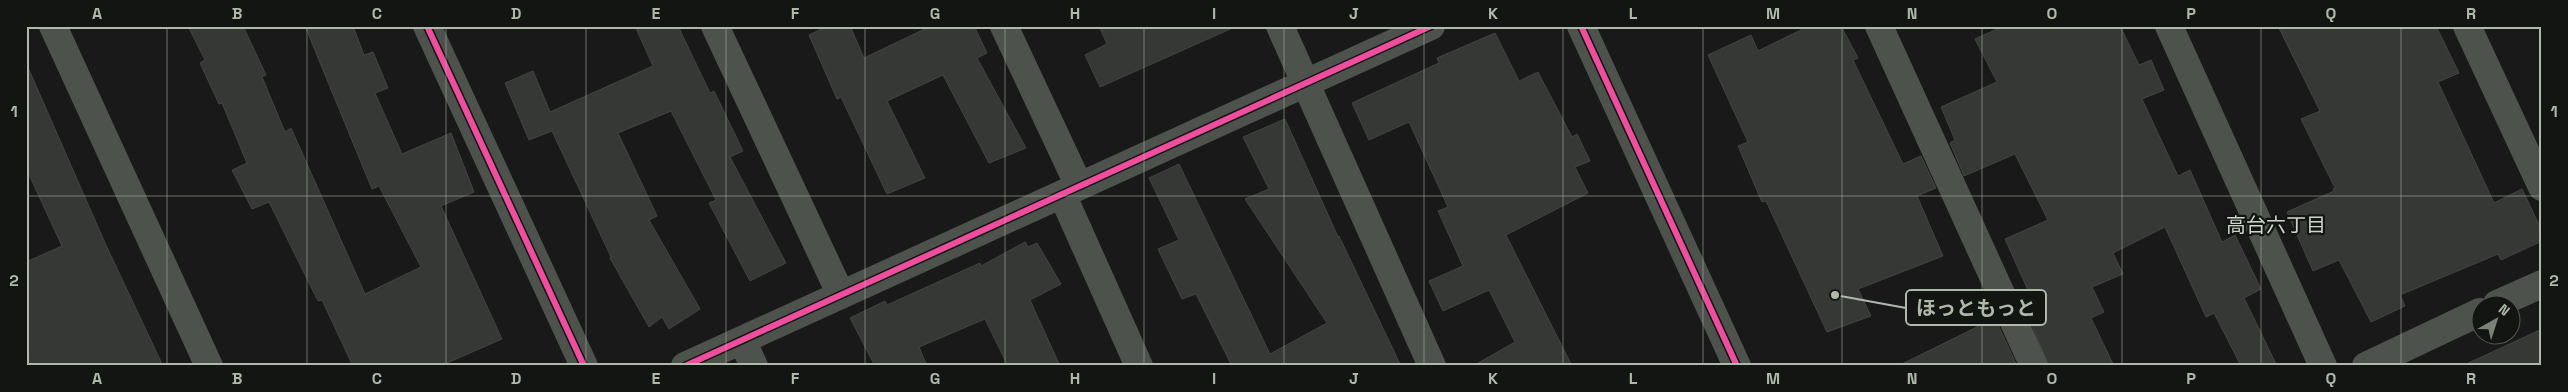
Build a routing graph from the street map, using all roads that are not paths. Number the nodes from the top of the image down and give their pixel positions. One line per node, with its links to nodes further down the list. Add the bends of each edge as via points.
1 (53, 26): 19 (street)
2 (427, 26): 20 (street)
3 (715, 26): 16 (street)
4 (1004, 26): 13 (street)
5 (1280, 26): 11 (street)
6 (1431, 26): 11 (street)
7 (1581, 26): 25 (street)
8 (1879, 26): 26 (street)
9 (2169, 26): 27 (street)
10 (2467, 26): 12 (street)
11 (1305, 84): 13 (street); 24 (street)
12 (2542, 187)
13 (1070, 190): 16 (street); 23 (street)
14 (2542, 284): 15 (street)
15 (2520, 294)
16 (841, 295): 18 (street)
17 (2470, 317): 28 (street)
18 (742, 340): 21 (street); 22 (street)
19 (209, 366)
20 (584, 366)
21 (685, 366)
22 (754, 366)
23 (1138, 366)
24 (1432, 366)
25 (1737, 366)
26 (2034, 366)
27 (2323, 366)
28 (2366, 366)

